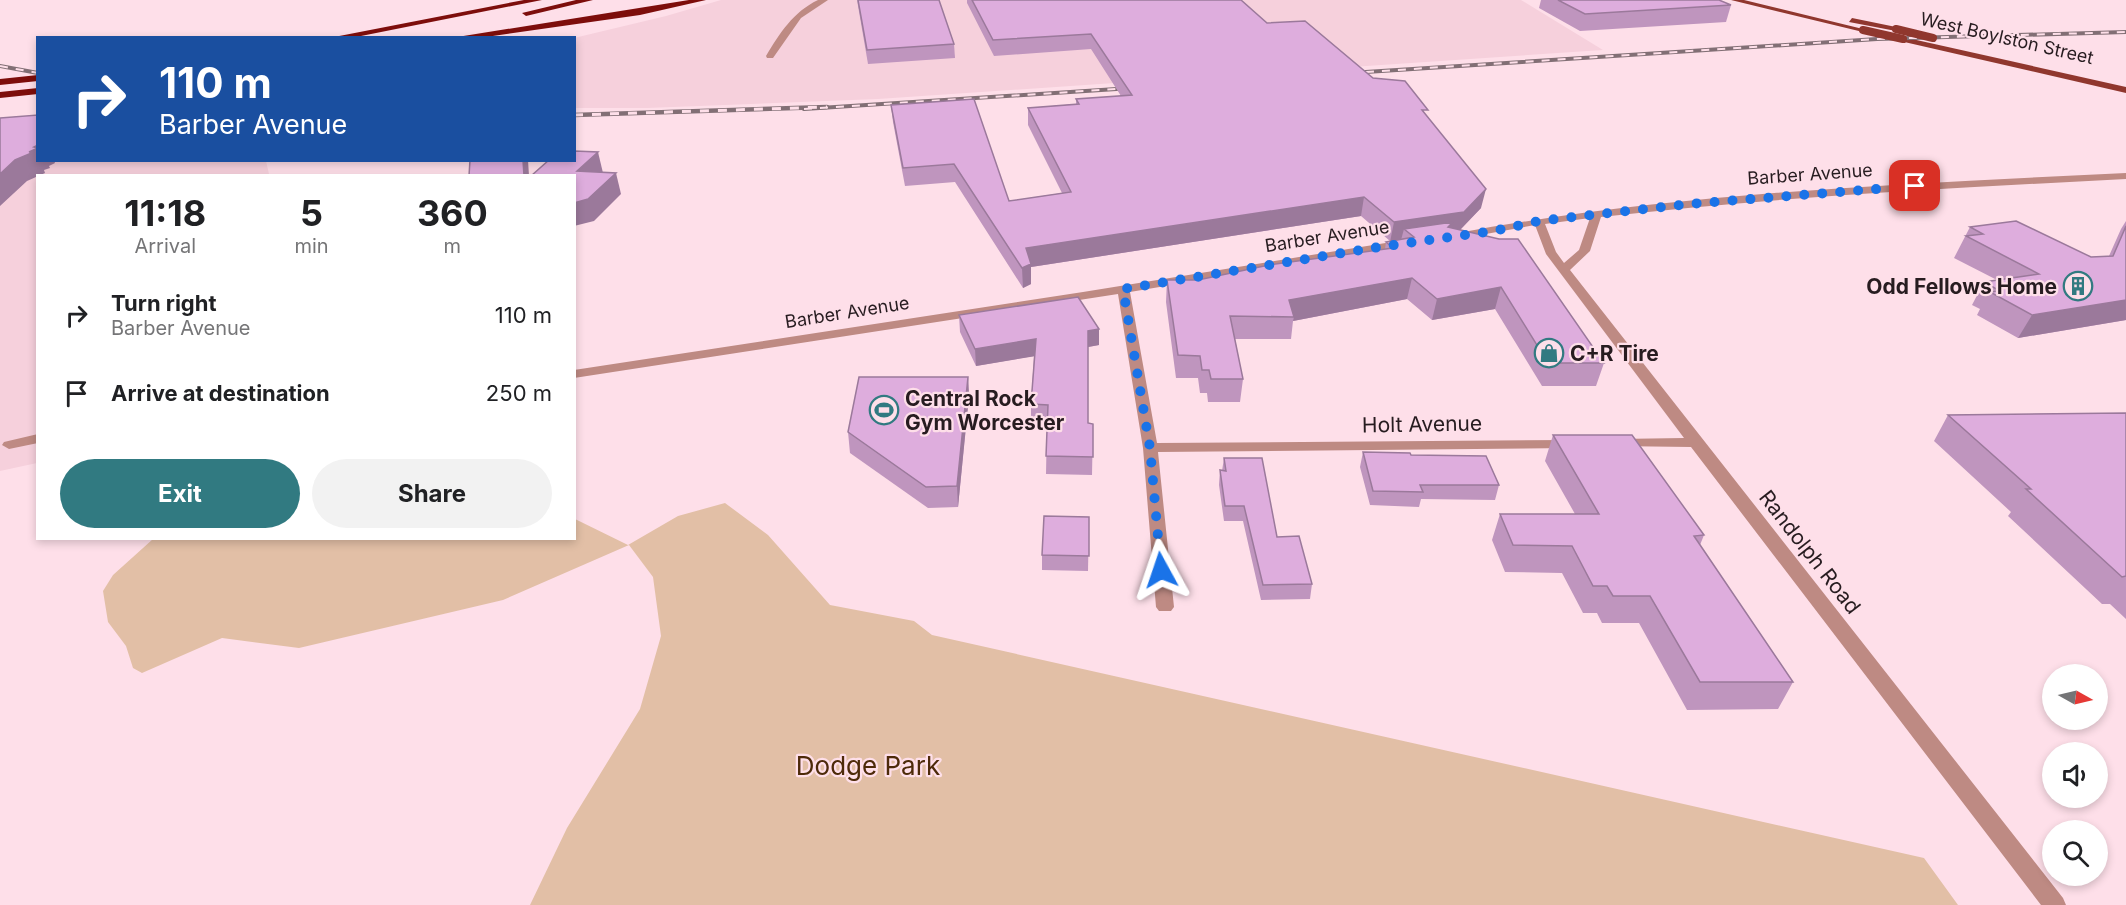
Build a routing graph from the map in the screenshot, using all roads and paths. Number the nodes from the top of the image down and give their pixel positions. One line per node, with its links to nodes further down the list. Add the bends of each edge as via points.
1 (514, 0): 10 (highway)
2 (538, 0): 10 (highway)
3 (589, 0): 8 (highway)
4 (702, 0): 11 (highway, via 640,12)
5 (824, 0): 13 (street, via 794,17)
6 (1736, 0): 17 (main road, West Boylston Street, bridge)
7 (1776, 0): 15 (main road, West Boylston Street, bridge)
8 (520, 14)
9 (463, 26): 11 (highway)
10 (390, 28): 12 (highway)
11 (453, 33)
12 (344, 36)
13 (770, 56)
14 (36, 78): 16 (highway)
15 (2126, 81)
16 (0, 82)
17 (2126, 90)
18 (36, 91): 19 (highway)
19 (0, 95)
20 (2126, 176): 21 (street, Barber Avenue, via 1854,190)
21 (1597, 214): 22 (street, Barber Avenue); 25 (street, via 1584,252)
22 (1539, 221): 23 (street, Barber Avenue); 25 (street, Randolph Road, via 1550,252)
23 (1450, 237)
24 (1417, 242): 26 (street, Barber Avenue)
25 (1563, 270): 29 (street, Randolph Road)
26 (1123, 289): 27 (street, Barber Avenue); 31 (street)
27 (576, 374)
28 (36, 438): 30 (street)
29 (1695, 442): 31 (street, Holt Avenue); 33 (street, Randolph Road)
30 (9, 444)
31 (1150, 448): 32 (street)
32 (1165, 607)
33 (2055, 905)

